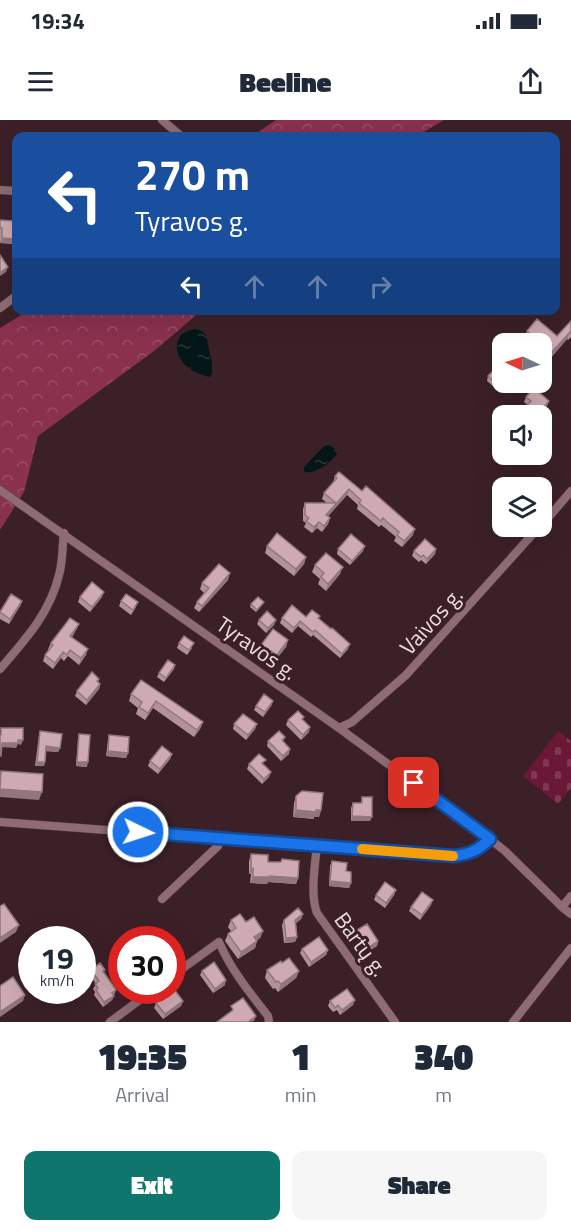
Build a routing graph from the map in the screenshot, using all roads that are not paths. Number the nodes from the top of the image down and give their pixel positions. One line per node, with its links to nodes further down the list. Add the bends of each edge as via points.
1 (162, 120): 2 (street)
2 (176, 132)
3 (0, 489): 6 (street, Tyravos g.)
4 (571, 491): 5 (street, Vaivos g.)
5 (552, 513)
6 (64, 533): 8 (street, via 60,574 49,603 31,633); 9 (street, Tyravos g.)
7 (531, 537): 9 (street, Vaivos g., via 406,675 352,722)
8 (0, 669)
9 (339, 728): 12 (street, Tyravos g.)
10 (0, 822): 11 (street)
11 (220, 838): 13 (street); 15 (street, via 218,846)
12 (490, 839): 13 (street, via 478,850 454,856); 16 (street, Tyravos g.)
13 (317, 845): 23 (street, Bartų g., via 317,913)
14 (571, 896): 16 (street)
15 (162, 899)
16 (562, 907): 17 (street, Tyravos g.)
17 (571, 914)
18 (571, 948): 24 (street)
19 (186, 966): 22 (street, via 219,942 242,983 268,1016)
20 (134, 1004): 21 (street)
21 (110, 1022)
22 (268, 1022)
23 (395, 1022)
24 (513, 1022)

